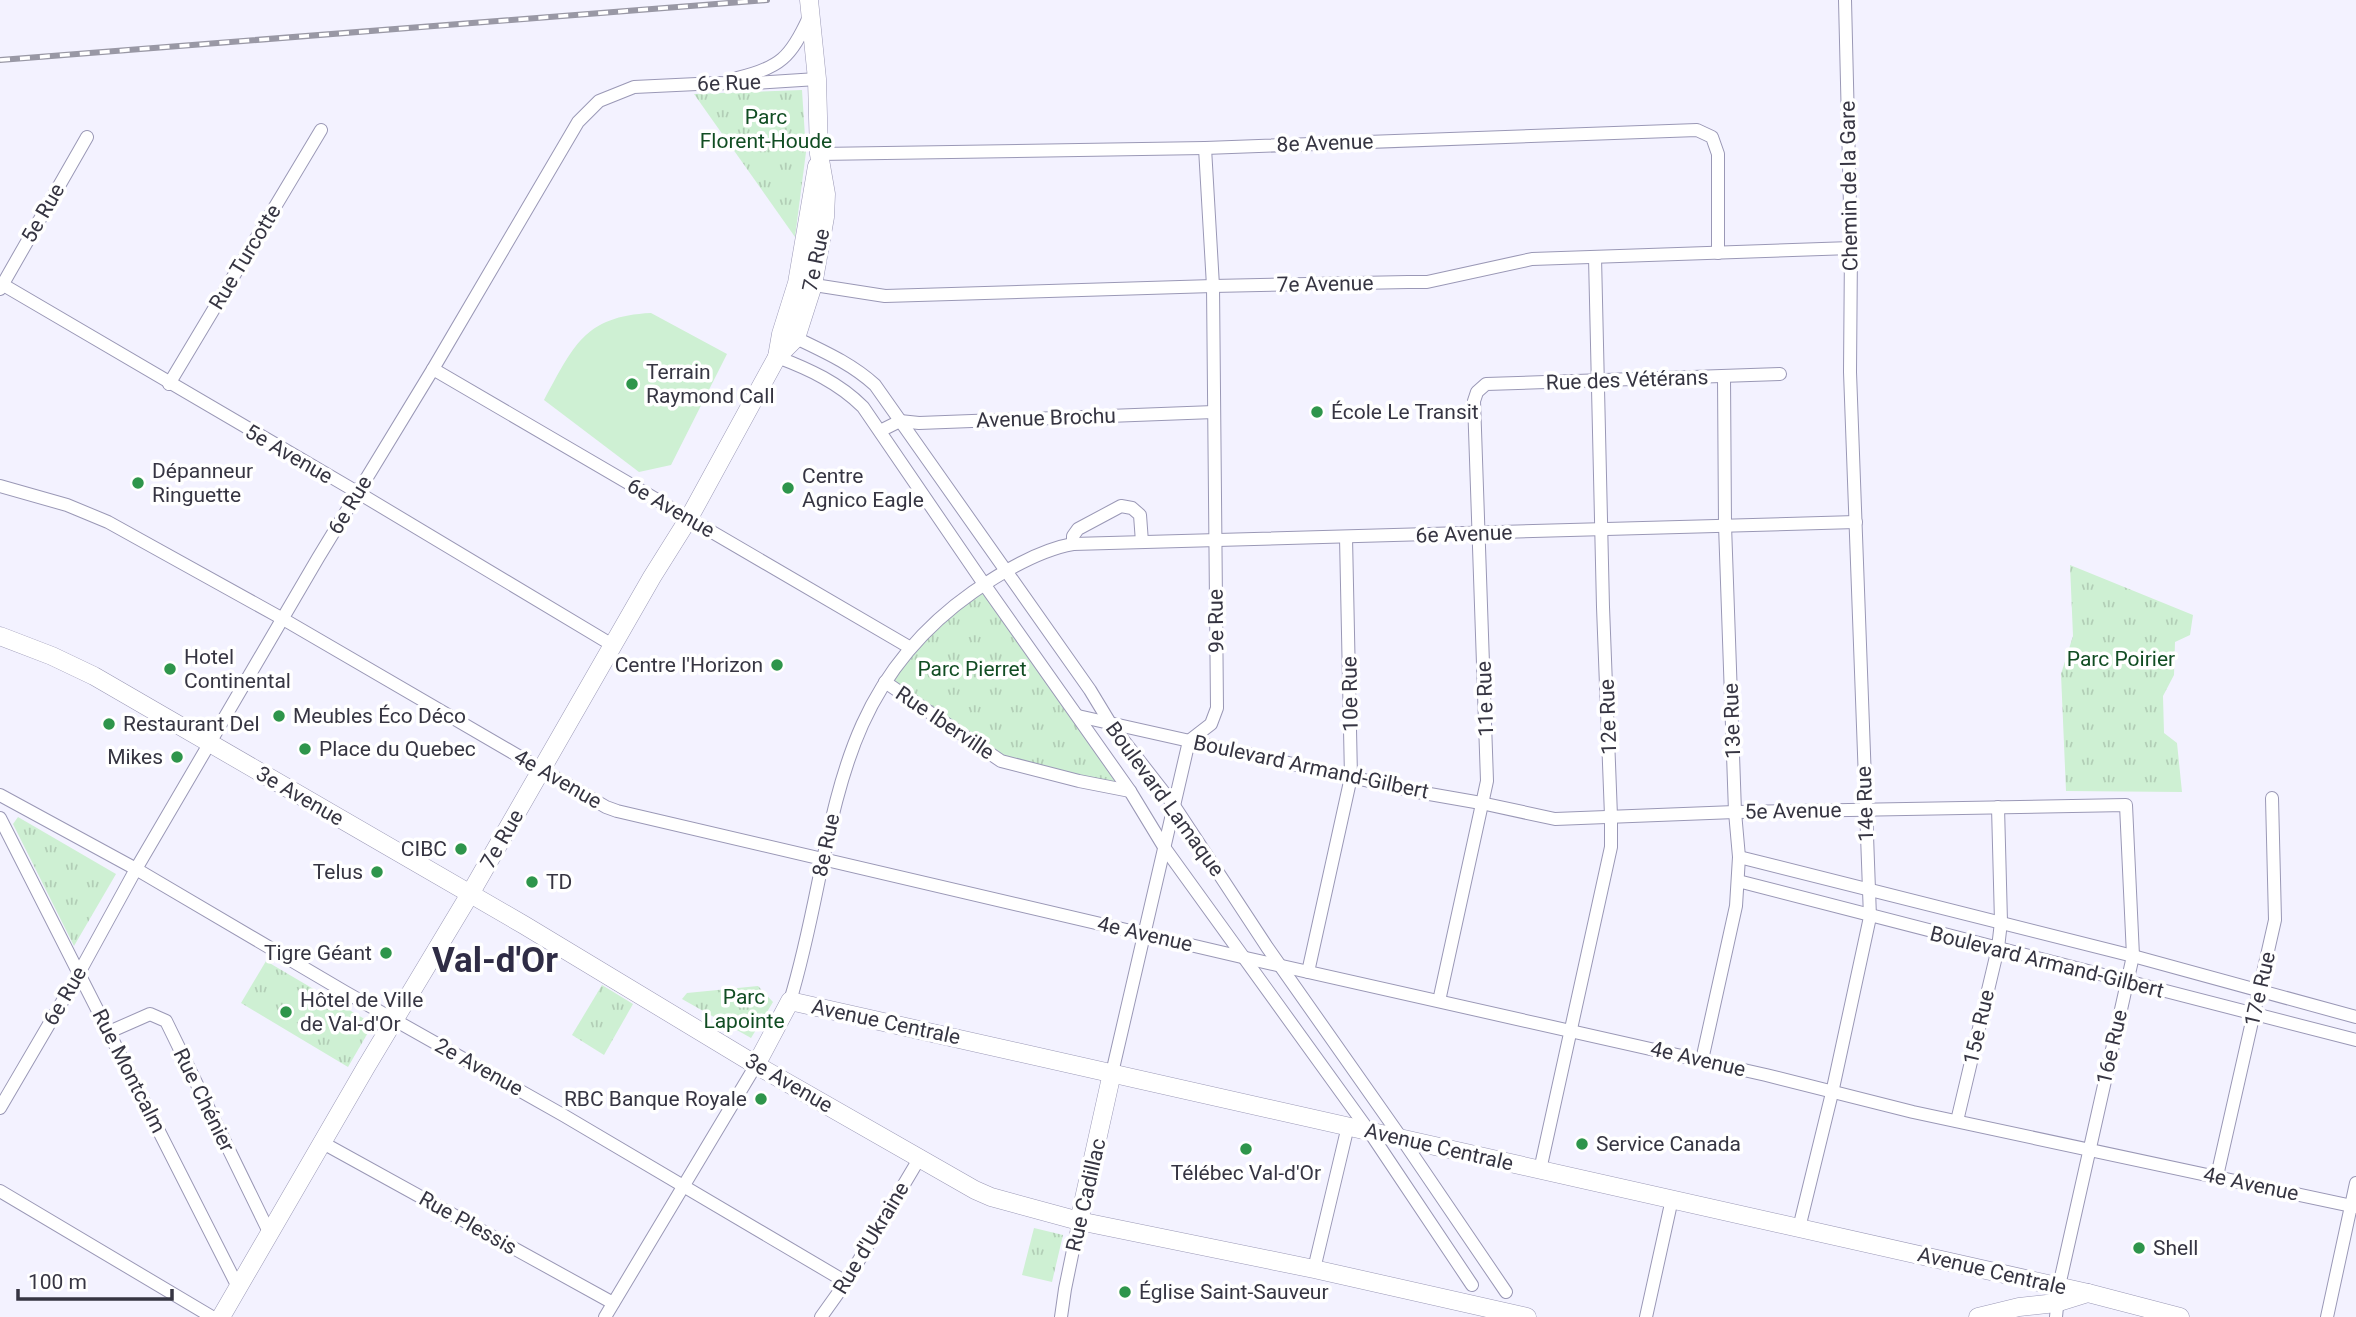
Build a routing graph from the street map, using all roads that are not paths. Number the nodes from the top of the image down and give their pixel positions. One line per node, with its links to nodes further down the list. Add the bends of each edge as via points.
1 (1844, 0): 9 (street, Chemin de la Gare)
2 (809, 7): 3 (main road, 7e Rue); 4 (street, via 796,45 785,59 756,74)
3 (817, 79): 4 (street, 6e Rue); 8 (main road, 7e Rue)
4 (718, 83): 17 (street, 6e Rue, via 634,87 599,101 578,122)
5 (321, 130): 22 (street, Rue Turcotte)
6 (87, 136): 13 (street, 5e Rue)
7 (1205, 148): 8 (street, 8e Avenue); 10 (street, 8e Avenue, via 1697,130 1712,137 1718,154); 14 (street, 9e Rue)
8 (819, 154): 12 (main road, 7e Rue, via 825,217)
9 (1851, 248): 10 (street, 7e Avenue); 18 (street, Chemin de la Gare)
10 (1718, 253): 11 (street, 7e Avenue)
11 (1595, 257): 14 (street, 7e Avenue, via 1532,259 1427,282); 21 (street, 12e Rue)
12 (805, 284): 14 (street, 7e Avenue, via 885,296); 15 (main road, 7e Rue); 16 (main road, 7e Rue, via 781,334)
13 (1, 286): 22 (street, 5e Avenue)
14 (1213, 286): 24 (street, 9e Rue)
15 (796, 338): 16 (main road, 7e Rue); 25 (street, Boulevard Lamaque, via 858,370 875,385)
16 (777, 357): 26 (street, Boulevard Lamaque, via 850,394); 29 (main road, 7e Rue)
17 (433, 369): 28 (street, 6e Rue); 29 (street, 6e Avenue)
18 (1850, 372): 30 (street, 14e Rue)
19 (1780, 374): 20 (street, Rue des Vétérans)
20 (1724, 377): 21 (street, Rue des Vétérans); 31 (street, 13e Rue)
21 (1597, 380): 23 (street, Rue des Vétérans, via 1486,384); 32 (street, 12e Rue)
22 (169, 384): 28 (street, 5e Avenue)
23 (1477, 392): 33 (street, 11e Rue)
24 (1214, 412): 25 (street, Avenue Brochu, via 919,424); 35 (street, 9e Rue)
25 (900, 421): 26 (street); 38 (street, Boulevard Lamaque)
26 (880, 431): 39 (street, Boulevard Lamaque)
27 (0, 486): 40 (street, 4e Avenue, via 108,522)
28 (357, 492): 40 (street, 6e Rue); 42 (street, 5e Avenue)
29 (689, 518): 42 (main road, 7e Rue); 43 (street, 6e Avenue)
30 (1856, 522): 31 (street, 6e Avenue); 58 (street, 14e Rue)
31 (1726, 525): 32 (street, 6e Avenue); 59 (street, 13e Rue)
32 (1602, 530): 33 (street, 6e Avenue); 60 (street, 12e Rue)
33 (1479, 533): 34 (street, 6e Avenue); 54 (street, 11e Rue, via 1488,781)
34 (1346, 537): 35 (street, 6e Avenue); 50 (street, 10e Rue)
35 (1216, 540): 36 (street, 6e Avenue); 47 (street, 9e Rue, via 1217,708 1211,724)
36 (1142, 542): 37 (street, 6e Avenue); 37 (street, 8e Rue, via 1140,515 1121,506 1078,529)
37 (1073, 544): 38 (street, 8e Rue)
38 (1007, 572): 39 (street, 8e Rue); 46 (street, Boulevard Lamaque)
39 (984, 584): 43 (street, 8e Rue, via 950,608); 45 (street, Boulevard Lamaque)
40 (283, 619): 48 (street, 6e Rue); 49 (street, 4e Avenue)
41 (0, 636): 48 (main road, 3e Avenue, via 94,676)
42 (614, 646): 49 (main road, 7e Rue)
43 (909, 648): 44 (street, 8e Rue)
44 (885, 682): 51 (street, Rue Iberville, via 1001,761); 65 (street, 8e Rue, via 847,760)
45 (1078, 716): 46 (street, Boulevard Armand-Gilbert); 51 (street, Boulevard Lamaque)
46 (1110, 723): 47 (street, Boulevard Armand-Gilbert); 55 (street, Boulevard Lamaque)
47 (1189, 741): 50 (street, Boulevard Armand-Gilbert); 55 (street)
48 (210, 743): 66 (street, 6e Rue); 69 (main road, 3e Avenue)
49 (542, 771): 65 (street, 4e Avenue, via 617,811); 69 (main road, 7e Rue)
50 (1352, 777): 54 (street, Boulevard Armand-Gilbert); 77 (street, 10e Rue)
51 (1130, 791): 63 (street, Boulevard Lamaque)
52 (0, 795): 66 (street, 2e Avenue)
53 (2272, 798): 80 (street, 17e Rue, via 2275,920)
54 (1481, 803): 62 (street, Boulevard Armand-Gilbert); 82 (street, 11e Rue)
55 (1173, 804): 63 (street); 76 (street, Boulevard Lamaque)
56 (2126, 806): 57 (street, 5e Avenue); 74 (street, 16e Rue)
57 (1998, 807): 58 (street, 5e Avenue); 71 (street, 15e Rue)
58 (1865, 809): 59 (street, 5e Avenue); 68 (street, 14e Rue)
59 (1735, 812): 60 (street, 5e Avenue); 64 (street, 13e Rue)
60 (1612, 816): 62 (street, 5e Avenue); 86 (street, 12e Rue, via 1607,871)
61 (0, 818): 78 (street, Rue Montcalm)
62 (1544, 818)
63 (1164, 847): 72 (street); 75 (street, Boulevard Lamaque)
64 (1739, 857): 67 (street, 13e Rue); 68 (street, Boulevard Armand-Gilbert)
65 (822, 858): 72 (street, 4e Avenue); 81 (street, 8e Rue)
66 (136, 869): 78 (street, 6e Rue); 85 (street, 2e Avenue)
67 (1738, 881): 70 (street, Boulevard Armand-Gilbert); 89 (street, 13e Rue)
68 (1868, 888): 70 (street, 14e Rue); 71 (street, Boulevard Armand-Gilbert)
69 (470, 894): 85 (main road, 7e Rue); 90 (main road, 3e Avenue)
70 (1870, 917): 73 (street, Boulevard Armand-Gilbert); 92 (street, 14e Rue)
71 (2001, 922): 73 (street, 15e Rue); 74 (street, Boulevard Armand-Gilbert)
72 (1145, 934): 75 (street, 4e Avenue); 91 (street)
73 (1998, 948): 79 (street, Boulevard Armand-Gilbert); 94 (street, 15e Rue)
74 (2133, 956): 79 (street, 16e Rue); 80 (street, Boulevard Armand-Gilbert)
75 (1246, 958): 76 (street, 4e Avenue); 96 (street, Boulevard Lamaque)
76 (1281, 966): 77 (street, 4e Avenue); 97 (street, Boulevard Lamaque)
77 (1308, 972): 82 (street, 4e Avenue)
78 (79, 973): 87 (street, Rue Montcalm); 93 (street, 6e Rue)
79 (2127, 982): 83 (street, Boulevard Armand-Gilbert); 99 (street, 16e Rue)
80 (2259, 991): 83 (street, 17e Rue); 84 (street, Boulevard Armand-Gilbert)
81 (790, 1001): 90 (main road, 8e Rue); 91 (main road, Avenue Centrale)
82 (1439, 1001): 86 (street, 4e Avenue)
83 (2254, 1014): 88 (street, Boulevard Armand-Gilbert); 102 (street, 17e Rue)
84 (2356, 1017)
85 (394, 1019): 98 (main road, 7e Rue); 104 (street, 2e Avenue)
86 (1570, 1031): 89 (street, 4e Avenue); 101 (street, 12e Rue)
87 (109, 1032): 110 (street, Rue Chénier, via 150,1014 166,1021); 116 (street, Rue Montcalm)
88 (2356, 1041)
89 (1702, 1060): 92 (street, 4e Avenue)
90 (757, 1065): 100 (main road, 3e Avenue); 104 (street, 8e Rue)
91 (1112, 1073): 95 (main road, Avenue Centrale); 108 (main road, Rue Cadillac)
92 (1832, 1093): 94 (street, 4e Avenue); 109 (street, 14e Rue)
93 (0, 1108)
94 (1957, 1121): 99 (street, 4e Avenue)
95 (1348, 1126): 96 (main road, Avenue Centrale); 112 (street)
96 (1369, 1131): 97 (main road, Avenue Centrale); 113 (street, Boulevard Lamaque)
97 (1402, 1139): 101 (main road, Avenue Centrale); 111 (street, Boulevard Lamaque)
98 (323, 1143): 110 (main road, 7e Rue); 119 (street, Rue Plessis)
99 (2088, 1149): 102 (street, 4e Avenue); 118 (street, 16e Rue)
100 (919, 1159): 108 (main road, 3e Avenue, via 991,1198); 114 (street, Rue d'Ukraine)
101 (1540, 1170): 106 (main road, Avenue Centrale)
102 (2217, 1176): 107 (street, 4e Avenue)
103 (2356, 1183): 107 (street)
104 (683, 1187): 114 (street, 2e Avenue); 119 (street, 8e Rue)
105 (0, 1191): 121 (street)
106 (1672, 1199): 109 (main road, Avenue Centrale); 127 (street)
107 (2354, 1207): 130 (street)
108 (1079, 1221): 112 (main road, 3e Avenue); 125 (street, Rue Cadillac)
109 (1800, 1228): 118 (main road, Avenue Centrale)
110 (270, 1234): 116 (main road, 7e Rue)
111 (1483, 1258): 113 (street); 117 (street, Boulevard Lamaque)
112 (1314, 1269): 120 (main road, 3e Avenue)
113 (1461, 1269): 115 (street, Boulevard Lamaque)
114 (846, 1282): 124 (street, Rue d'Ukraine)
115 (1472, 1286)
116 (238, 1287): 122 (main road, 7e Rue)
117 (1506, 1292)
118 (2057, 1302): 128 (main road); 129 (main road, via 2088,1293)
119 (613, 1303): 123 (street, 8e Rue)
120 (1459, 1309): 126 (main road, 3e Avenue)
121 (212, 1317)
122 (221, 1317)
123 (605, 1317)
124 (821, 1317)
125 (1061, 1317)
126 (1527, 1317)
127 (1646, 1317)
128 (1978, 1317)
129 (2180, 1317)
130 (2327, 1317)

